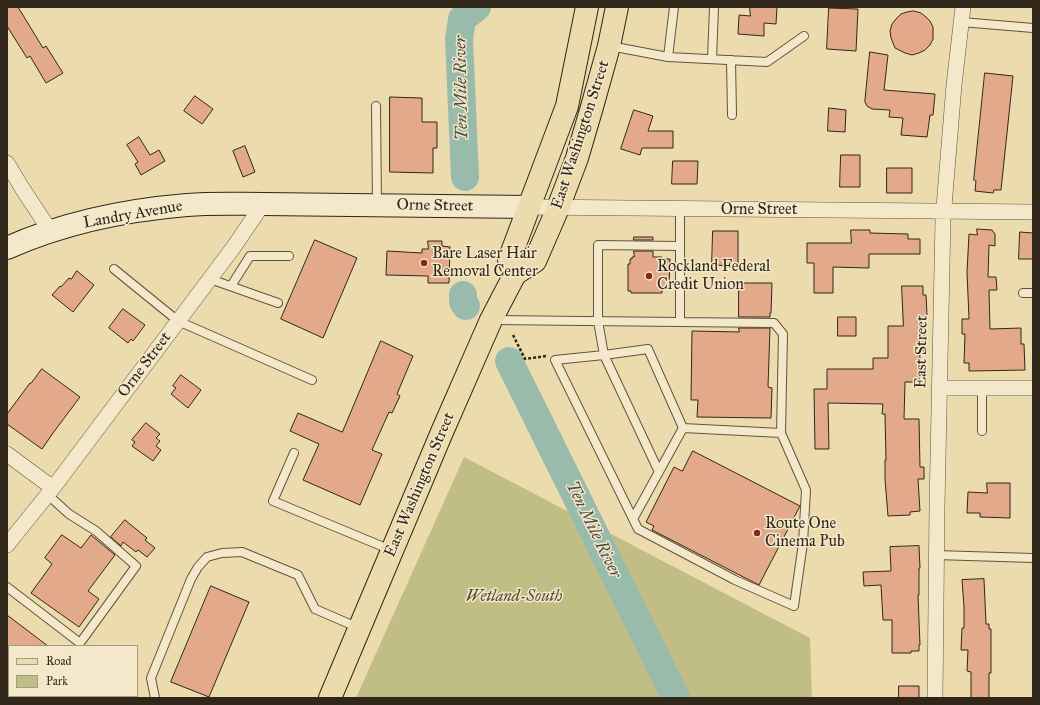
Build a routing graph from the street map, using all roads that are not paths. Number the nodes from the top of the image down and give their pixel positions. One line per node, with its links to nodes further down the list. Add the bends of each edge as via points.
1 (587, 7): 18 (main road, East Washington Street, via 567,106)
2 (617, 7): 9 (main road, East Washington Street)
3 (674, 7): 10 (lane)
4 (714, 7): 11 (lane)
5 (963, 7): 6 (street, East Street)
6 (961, 22): 7 (lane); 21 (street, East Street)
7 (1033, 28)
8 (804, 36): 12 (lane, via 767,62)
9 (610, 46): 10 (lane); 19 (main road, East Washington Street, via 577,158)
10 (668, 57): 11 (lane)
11 (712, 59): 12 (lane)
12 (730, 60): 14 (lane)
13 (376, 106): 17 (lane)
14 (732, 115)
15 (7, 163): 23 (street)
16 (263, 204): 17 (street, Orne Street); 23 (street, Landry Avenue, via 187,205 152,209 117,214); 29 (street, Orne Street)
17 (377, 205): 18 (street, Orne Street)
18 (529, 207): 19 (street, Orne Street); 28 (main road, East Washington Street, via 509,260)
19 (558, 208): 20 (street, Orne Street); 28 (main road, East Washington Street, via 535,261)
20 (680, 209): 21 (street, Orne Street); 24 (lane)
21 (944, 211): 22 (street, Orne Street); 40 (street, East Street)
22 (1033, 212)
23 (50, 232): 25 (street, Landry Avenue)
24 (680, 246): 36 (lane, via 598,245); 37 (lane)
25 (7, 248)
26 (289, 256): 30 (lane, via 250,256)
27 (114, 269): 35 (lane)
28 (515, 274): 34 (main road, East Washington Street)
29 (210, 279): 30 (lane); 35 (street, Orne Street)
30 (231, 286): 33 (lane)
31 (1023, 292): 32 (lane)
32 (1033, 293)
33 (278, 303)
34 (491, 320): 36 (lane); 52 (main road, East Washington Street)
35 (178, 321): 39 (lane); 49 (street, Orne Street)
36 (598, 321): 37 (lane); 38 (lane)
37 (680, 322): 45 (lane, via 774,323 783,334)
38 (604, 355): 43 (lane, via 648,349); 48 (lane); 50 (lane, via 556,360)
39 (312, 380)
40 (939, 388): 41 (street); 53 (street, East Street)
41 (982, 388): 42 (street); 44 (lane)
42 (1033, 388)
43 (683, 428): 45 (lane); 48 (lane)
44 (982, 431)
45 (781, 433): 50 (lane, via 806,490 803,543 794,606 735,580 638,529)
46 (294, 453): 52 (lane, via 273,501)
47 (7, 454): 49 (street)
48 (659, 472): 50 (lane)
49 (50, 491): 51 (street, Orne Street); 55 (lane, via 69,514 96,530 136,566 80,643)
50 (633, 519)
51 (7, 545)
52 (392, 550): 56 (main road, East Washington Street)
53 (936, 555): 54 (lane); 59 (street, East Street)
54 (1033, 558)
55 (7, 587)
56 (359, 628): 57 (lane, via 315,609 298,575 242,552 222,553 208,558 198,567 191,580 152,678); 58 (main road, East Washington Street)
57 (155, 698)
58 (330, 698)
59 (935, 698)

